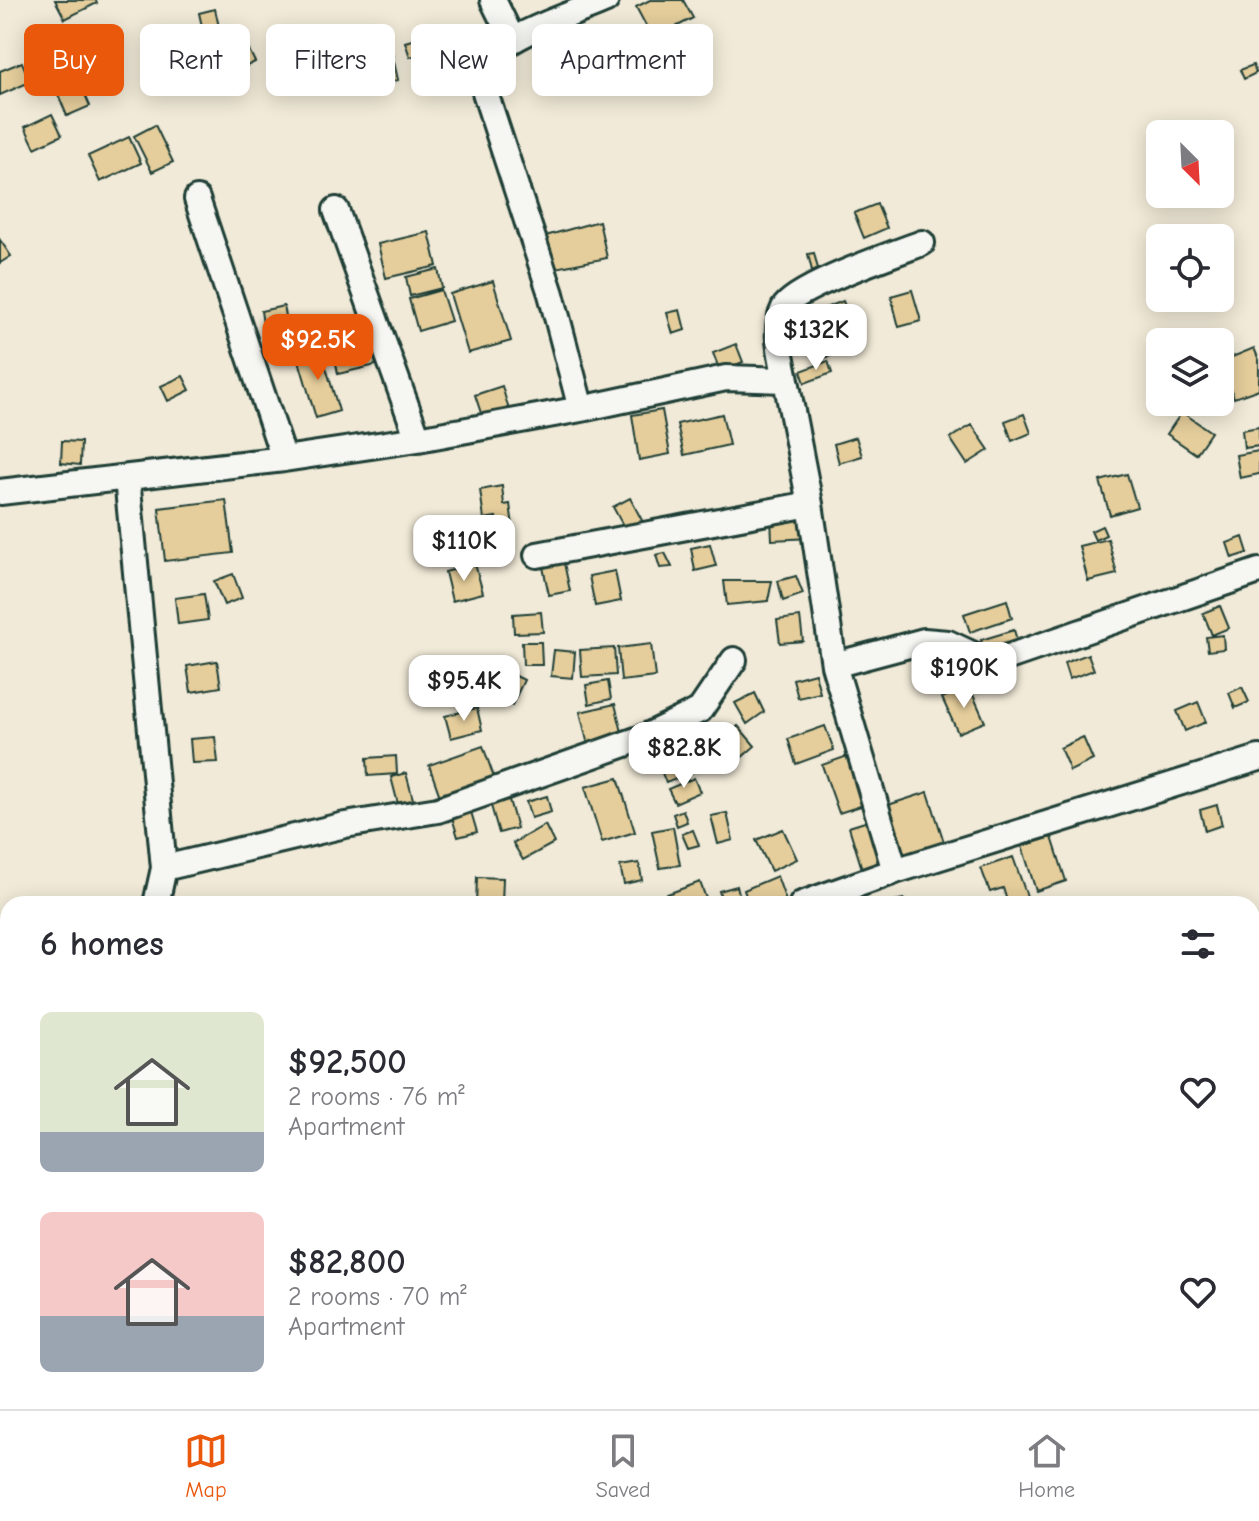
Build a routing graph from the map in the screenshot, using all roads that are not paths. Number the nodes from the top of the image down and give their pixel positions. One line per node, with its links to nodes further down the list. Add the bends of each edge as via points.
1 (493, 0): 3 (street)
2 (606, 0): 4 (street)
3 (505, 24)
4 (516, 37)
5 (486, 96): 10 (street, via 551,294)
6 (197, 199): 12 (street)
7 (336, 210): 11 (street)
8 (922, 243): 9 (street, via 809,288 785,306 778,333)
9 (786, 380): 10 (street, via 726,378); 15 (street)
10 (581, 409): 11 (street)
11 (418, 439): 12 (street)
12 (284, 459): 13 (street)
13 (127, 478): 14 (street); 21 (street)
14 (0, 492)
15 (810, 504): 16 (street); 19 (street)
16 (537, 555)
17 (1259, 571): 19 (street, via 991,663 948,643 924,641)
18 (734, 660): 21 (street, via 700,710 645,737 438,810 345,825)
19 (834, 665): 22 (street)
20 (1259, 758): 22 (street)
21 (164, 868): 23 (street)
22 (895, 871): 24 (street)
23 (158, 896)
24 (825, 896)

